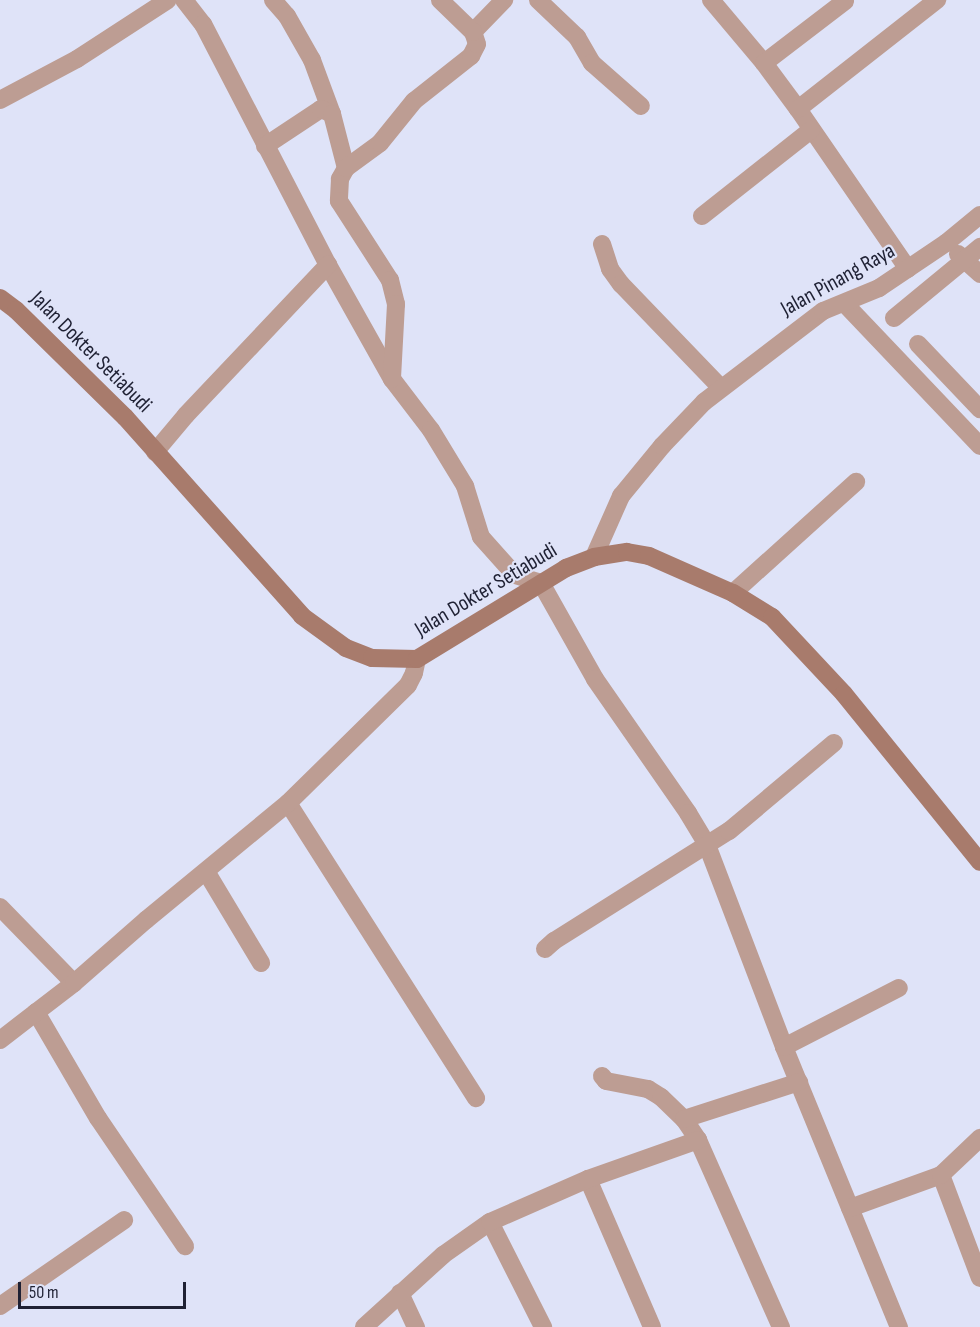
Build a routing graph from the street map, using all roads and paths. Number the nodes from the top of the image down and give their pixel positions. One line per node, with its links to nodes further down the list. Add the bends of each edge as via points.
1 (168, 0): 12 (street, via 77,58)
2 (183, 0): 17 (street, via 202,24)
3 (273, 0): 15 (street, via 287,16 312,60)
4 (440, 0): 10 (street)
5 (504, 0): 10 (street)
6 (538, 0): 13 (street, via 577,37 592,63)
7 (711, 0): 11 (street)
8 (937, 0): 14 (street)
9 (845, 1): 11 (street)
10 (473, 32): 18 (street, via 477,44 471,56 414,101 380,143)
11 (764, 63): 14 (street)
12 (0, 100)
13 (641, 106)
14 (798, 109): 16 (street)
15 (332, 114): 17 (street, via 321,109); 18 (street)
16 (811, 130): 20 (street); 26 (street)
17 (265, 146): 25 (street)
18 (346, 168): 32 (street, via 340,179 339,201 390,280 396,304)
19 (980, 215): 21 (street, Jalan Pinang Raya)
20 (702, 216)
21 (946, 243): 24 (street); 26 (street, Jalan Pinang Raya)
22 (602, 244): 33 (street, via 610,269 621,284)
23 (980, 247): 24 (street)
24 (966, 261): 27 (street); 30 (street)
25 (328, 265): 32 (street); 36 (street)
26 (908, 269): 29 (street, Jalan Pinang Raya)
27 (980, 274)
28 (0, 298): 36 (main road, Jalan Dokter Setiabudi, via 93,383)
29 (845, 304): 33 (street, Jalan Pinang Raya, via 823,311); 35 (street)
30 (894, 318)
31 (918, 344): 34 (street)
32 (392, 379): 39 (street, via 431,430 465,486 481,537 515,574)
33 (721, 388): 38 (street, Jalan Pinang Raya, via 662,446 621,496)
34 (980, 409)
35 (980, 446)
36 (155, 452): 41 (main road, Jalan Dokter Setiabudi, via 283,596 328,637 372,658)
37 (856, 482): 40 (street)
38 (594, 557): 39 (main road, Jalan Dokter Setiabudi); 40 (main road, Jalan Dokter Setiabudi, via 627,552 649,556)
39 (541, 583): 41 (main road, Jalan Dokter Setiabudi); 44 (street, via 595,679)
40 (734, 592): 45 (main road, Jalan Dokter Setiabudi, via 772,617 819,664)
41 (417, 659): 43 (street, via 408,685)
42 (834, 743): 44 (street, via 729,831)
43 (288, 803): 46 (street); 57 (street)
44 (706, 845): 48 (street); 54 (street)
45 (980, 861)
46 (207, 873): 49 (street); 50 (street)
47 (0, 907): 50 (street)
48 (545, 949)
49 (261, 963)
50 (74, 983): 52 (street)
51 (899, 988): 54 (street)
52 (36, 1012): 53 (street); 66 (street, via 99,1118)
53 (0, 1040)
54 (784, 1047): 56 (street)
55 (602, 1076): 58 (street, via 606,1081 648,1089)
56 (799, 1082): 58 (street); 63 (street)
57 (477, 1098)
58 (684, 1119): 60 (street)
59 (980, 1138): 61 (street)
60 (698, 1140): 62 (street); 74 (street)
61 (941, 1175): 63 (street); 67 (street)
62 (588, 1179): 65 (street); 73 (street)
63 (850, 1208): 75 (street)
64 (124, 1220): 69 (street)
65 (490, 1222): 68 (street, via 443,1255); 72 (street)
66 (185, 1246)
67 (980, 1278)
68 (400, 1293): 70 (street); 71 (street)
69 (0, 1306)
70 (364, 1327)
71 (416, 1327)
72 (543, 1327)
73 (652, 1327)
74 (781, 1327)
75 (899, 1327)

